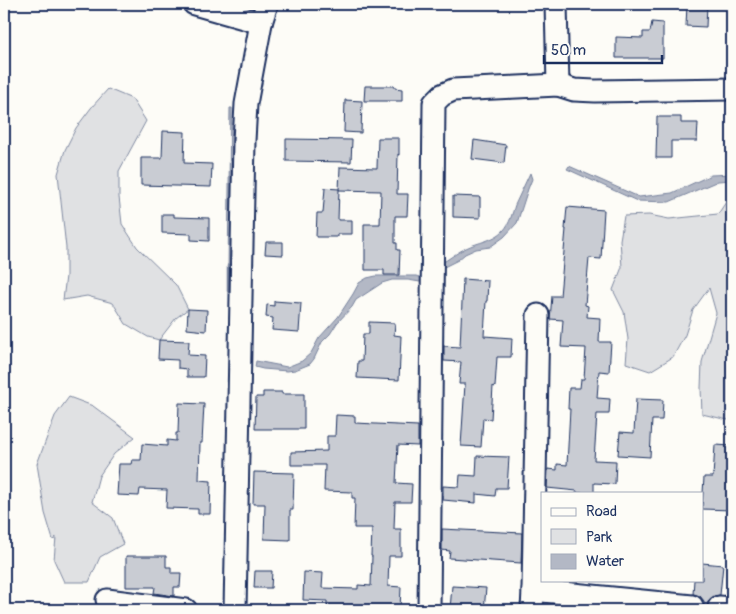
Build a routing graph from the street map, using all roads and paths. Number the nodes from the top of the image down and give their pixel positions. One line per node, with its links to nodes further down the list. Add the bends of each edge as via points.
1 (194, 4): 3 (street)
2 (556, 4): 4 (street)
3 (264, 13): 11 (street, via 246,104 244,141)
4 (558, 85): 5 (street, via 596,92); 12 (street, via 454,90 442,95 434,104)
5 (732, 90)
6 (538, 315): 8 (street)
7 (108, 600): 10 (street)
8 (533, 600): 9 (street)
9 (692, 606)
10 (186, 610)
11 (234, 610)
12 (429, 610)

